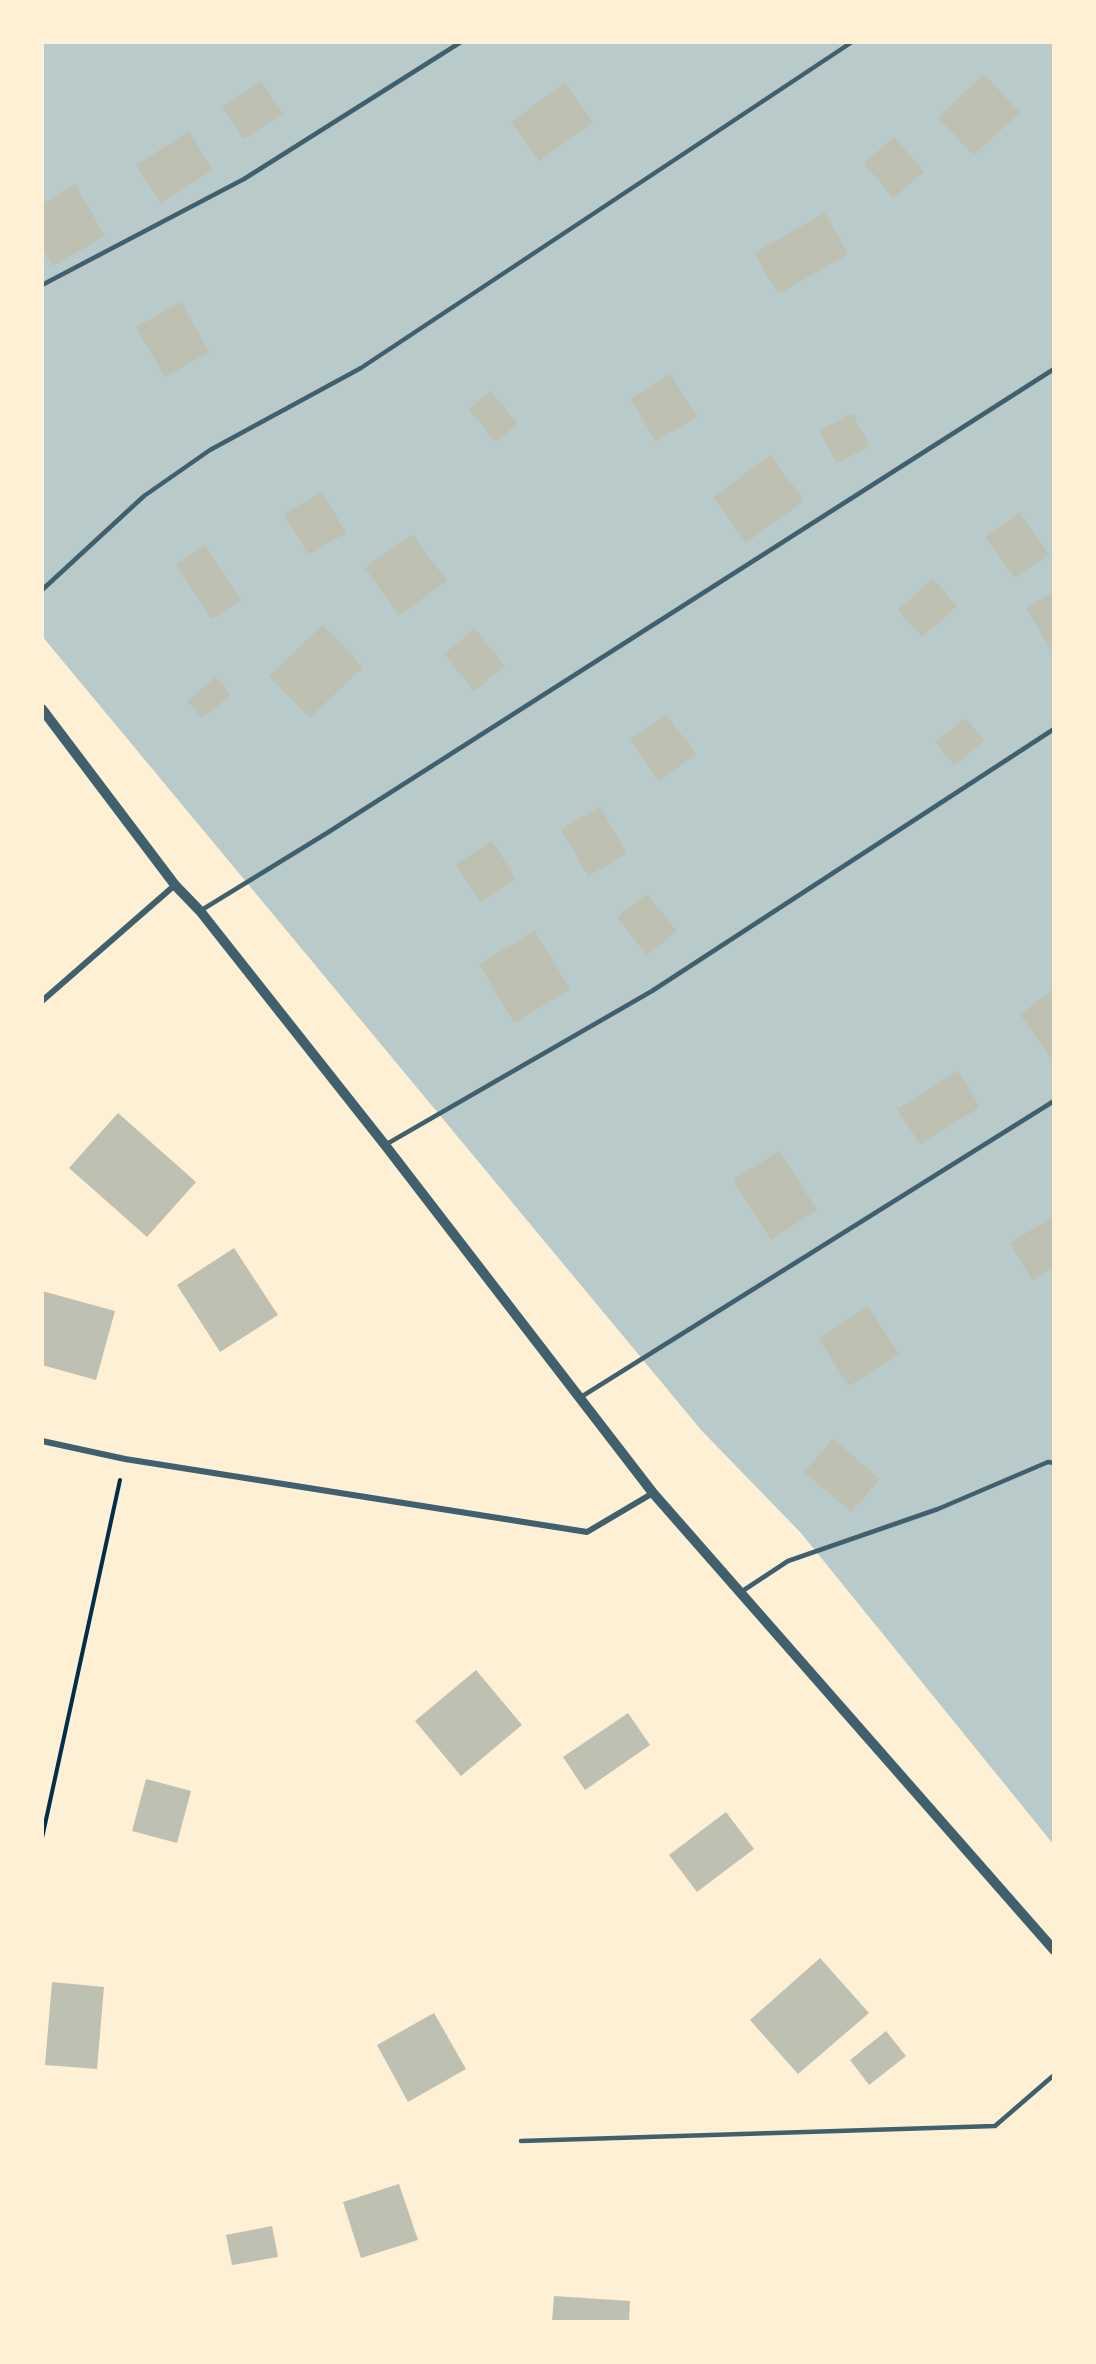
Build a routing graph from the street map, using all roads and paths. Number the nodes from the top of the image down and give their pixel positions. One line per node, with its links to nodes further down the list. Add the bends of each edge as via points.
1 (461, 42): 3 (lane, via 244,179)
2 (852, 42): 5 (lane, via 361,368 210,450 144,496)
3 (42, 285)
4 (1054, 369): 9 (lane)
5 (42, 590)
6 (42, 710): 8 (street)
7 (1054, 729): 12 (lane, via 652,991)
8 (175, 885): 9 (street); 10 (street)
9 (200, 911): 12 (street)
10 (42, 1001)
11 (1054, 1101): 13 (lane)
12 (385, 1145): 13 (street)
13 (579, 1398): 17 (street)
14 (42, 1441): 15 (street)
15 (125, 1459): 17 (street, via 587,1532); 19 (path)
16 (1052, 1461): 18 (lane, via 938,1509 788,1561)
17 (653, 1493): 18 (street)
18 (739, 1593): 20 (street)
19 (42, 1838)
20 (1054, 1950)
21 (1054, 2075): 22 (lane, via 995,2126)
22 (521, 2141)

